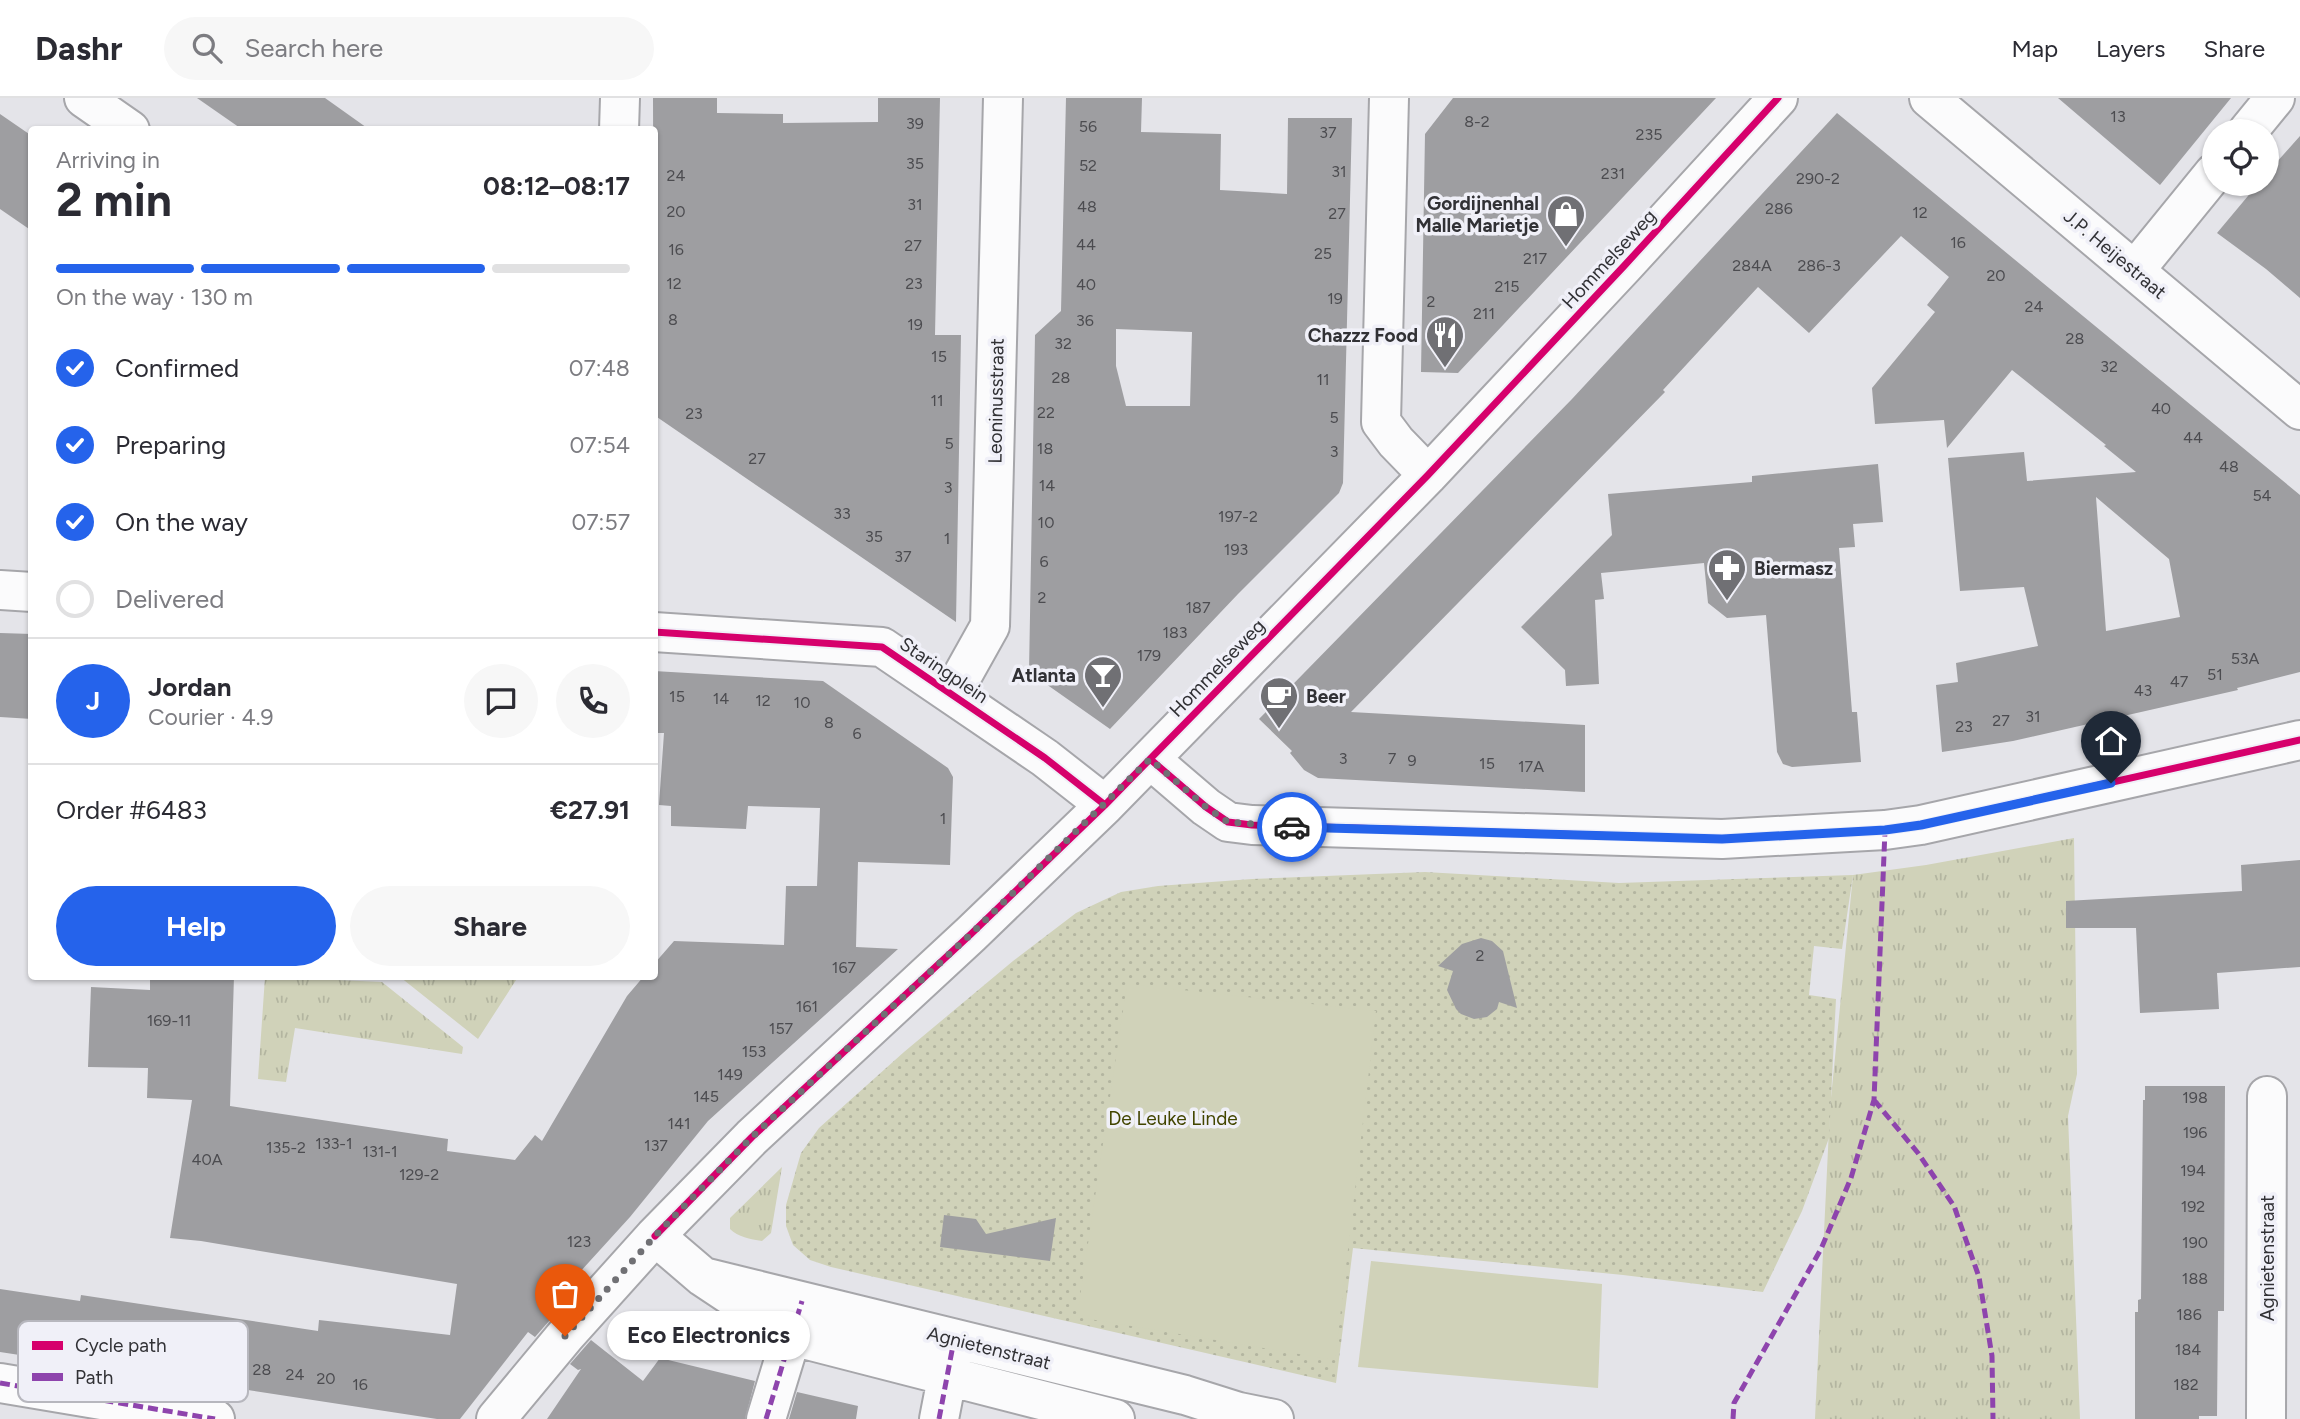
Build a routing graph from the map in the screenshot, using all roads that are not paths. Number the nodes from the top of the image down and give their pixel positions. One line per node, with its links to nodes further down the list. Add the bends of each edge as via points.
1 (85, 98): 9 (street)
2 (620, 98): 10 (street)
3 (1003, 98): 18 (street, Leoninusstraat, via 990,626)
4 (1389, 98): 14 (street, via 1381,422)
5 (1777, 98): 14 (street, Hommelseweg)
6 (1929, 98): 12 (street, J.P. Heijestraat)
7 (2275, 98): 8 (street)
8 (2258, 119)
9 (124, 126)
10 (619, 126)
11 (2202, 188): 12 (street)
12 (2135, 270): 13 (street, J.P. Heijestraat)
13 (2300, 410)
14 (1428, 475): 20 (street, Hommelseweg)
15 (0, 590): 16 (street)
16 (28, 593)
17 (658, 632): 18 (street, Staringplein, via 881,647)
18 (952, 694): 21 (street, Staringplein)
19 (2300, 740): 20 (street, via 1921,825 1722,839 1228,822)
20 (1150, 759): 21 (street, Hommelseweg)
21 (1105, 805): 23 (street, Hommelseweg, via 752,1137)
22 (2267, 1096): 36 (street, Agnietenstraat)
23 (655, 1236): 24 (street, Agnietenstraat, via 703,1277); 32 (street, Hommelseweg)
24 (797, 1319): 25 (street, Agnietenstraat); 26 (street, Agnietenstraat); 33 (street)
25 (954, 1340): 26 (street); 30 (street, Agnietenstraat, via 1185,1395)
26 (948, 1378): 34 (street); 35 (street, Agnietenstraat)
27 (0, 1383): 28 (street)
28 (18, 1386)
29 (113, 1402): 31 (street)
30 (1250, 1417)
31 (215, 1419)
32 (496, 1419)
33 (766, 1419)
34 (939, 1419)
35 (1115, 1419)
36 (2266, 1419)

